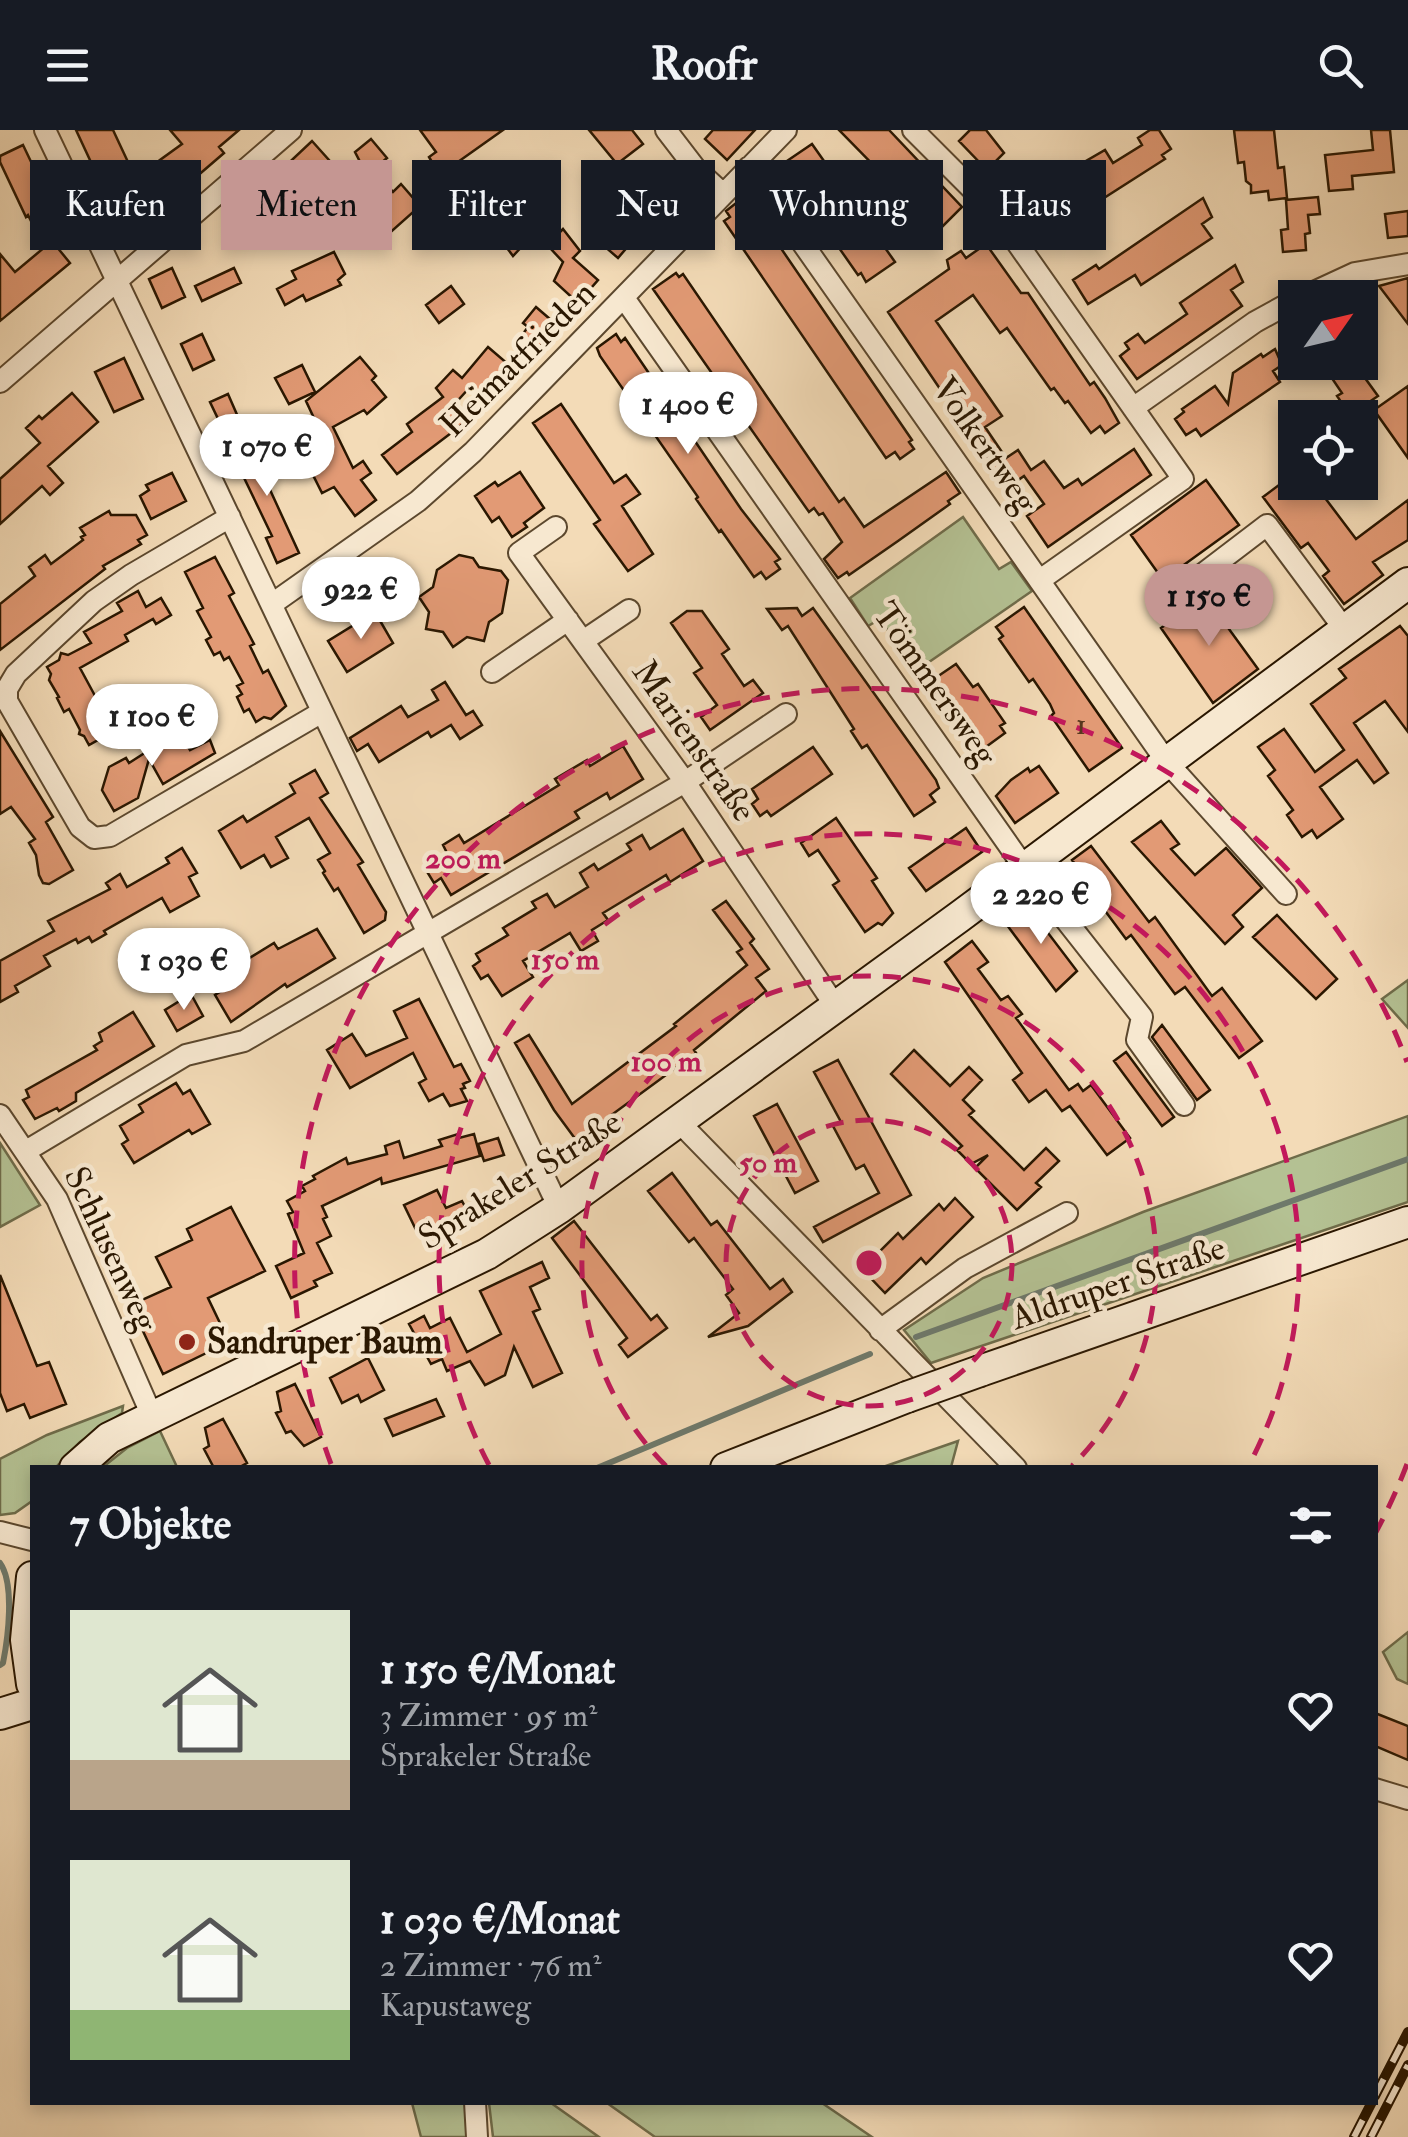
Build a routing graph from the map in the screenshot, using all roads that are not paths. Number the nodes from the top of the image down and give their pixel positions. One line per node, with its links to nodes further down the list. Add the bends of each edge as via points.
1 (45, 130): 12 (street)
2 (291, 130): 12 (street)
3 (666, 130): 8 (street)
4 (786, 130): 6 (street, Heimatfrieden)
5 (927, 135): 16 (street, via 996,213)
6 (758, 160)
7 (735, 181): 8 (street, Heimatfrieden)
8 (722, 193): 13 (street, Heimatfrieden)
9 (808, 250): 19 (street, Volkertweg)
10 (1408, 264): 11 (street)
11 (1340, 280)
12 (118, 282): 15 (street); 17 (street)
13 (624, 298): 22 (street, Heimatfrieden, via 418,501); 32 (street, Tömmersweg)
14 (1278, 310): 16 (street)
15 (0, 382)
16 (1133, 408): 19 (street, via 1182,478)
17 (230, 517): 22 (street); 28 (street, via 94,601 16,674 7,701 80,826 94,838 110,836)
18 (556, 527): 24 (street, Marienstraße, via 520,552)
19 (1040, 580): 30 (street, Volkertweg)
20 (1408, 583): 25 (street, Sprakeler Straße)
21 (1187, 586): 25 (street, via 1267,525)
22 (272, 604): 28 (street)
23 (628, 610): 26 (street)
24 (568, 620): 26 (street, Marienstraße); 27 (street)
25 (1344, 630): 30 (street, Sprakeler Straße)
26 (584, 641): 31 (street, Marienstraße)
27 (492, 672)
28 (322, 712): 34 (street)
29 (786, 714): 31 (street)
30 (1166, 762): 32 (street, Sprakeler Straße); 33 (street, Volkertweg)
31 (685, 782): 34 (street); 35 (street, Marienstraße)
32 (1024, 867): 35 (street, Sprakeler Straße); 36 (street, Tömmersweg, via 1142,1018 1137,1040)
33 (1286, 894)
34 (429, 932): 39 (street, via 244,1041 186,1056); 40 (street)
35 (836, 1007): 38 (street, Sprakeler Straße)
36 (1184, 1106)
37 (0, 1115): 39 (street, Schlusenweg)
38 (678, 1122): 40 (street, Sprakeler Straße); 43 (street)
39 (26, 1151): 44 (street, Schlusenweg, via 62,1210)
40 (560, 1208): 44 (street, Sprakeler Straße, via 487,1254)
41 (1067, 1213): 43 (street, via 964,1268)
42 (1408, 1222): 46 (street, Aldruper Straße, bridge)
43 (880, 1330): 47 (street)
44 (152, 1416): 45 (street, Sprakeler Straße, via 109,1438)
45 (79, 1465)
46 (734, 1465)
47 (1013, 1465)
48 (0, 1532): 49 (street)
49 (30, 1540)
50 (30, 1597): 51 (street)
51 (30, 1669)
52 (30, 1705): 53 (street)
53 (0, 1714)
54 (1378, 1790): 55 (street)
55 (1408, 1799)
56 (475, 2105): 57 (street)
57 (478, 2137)

